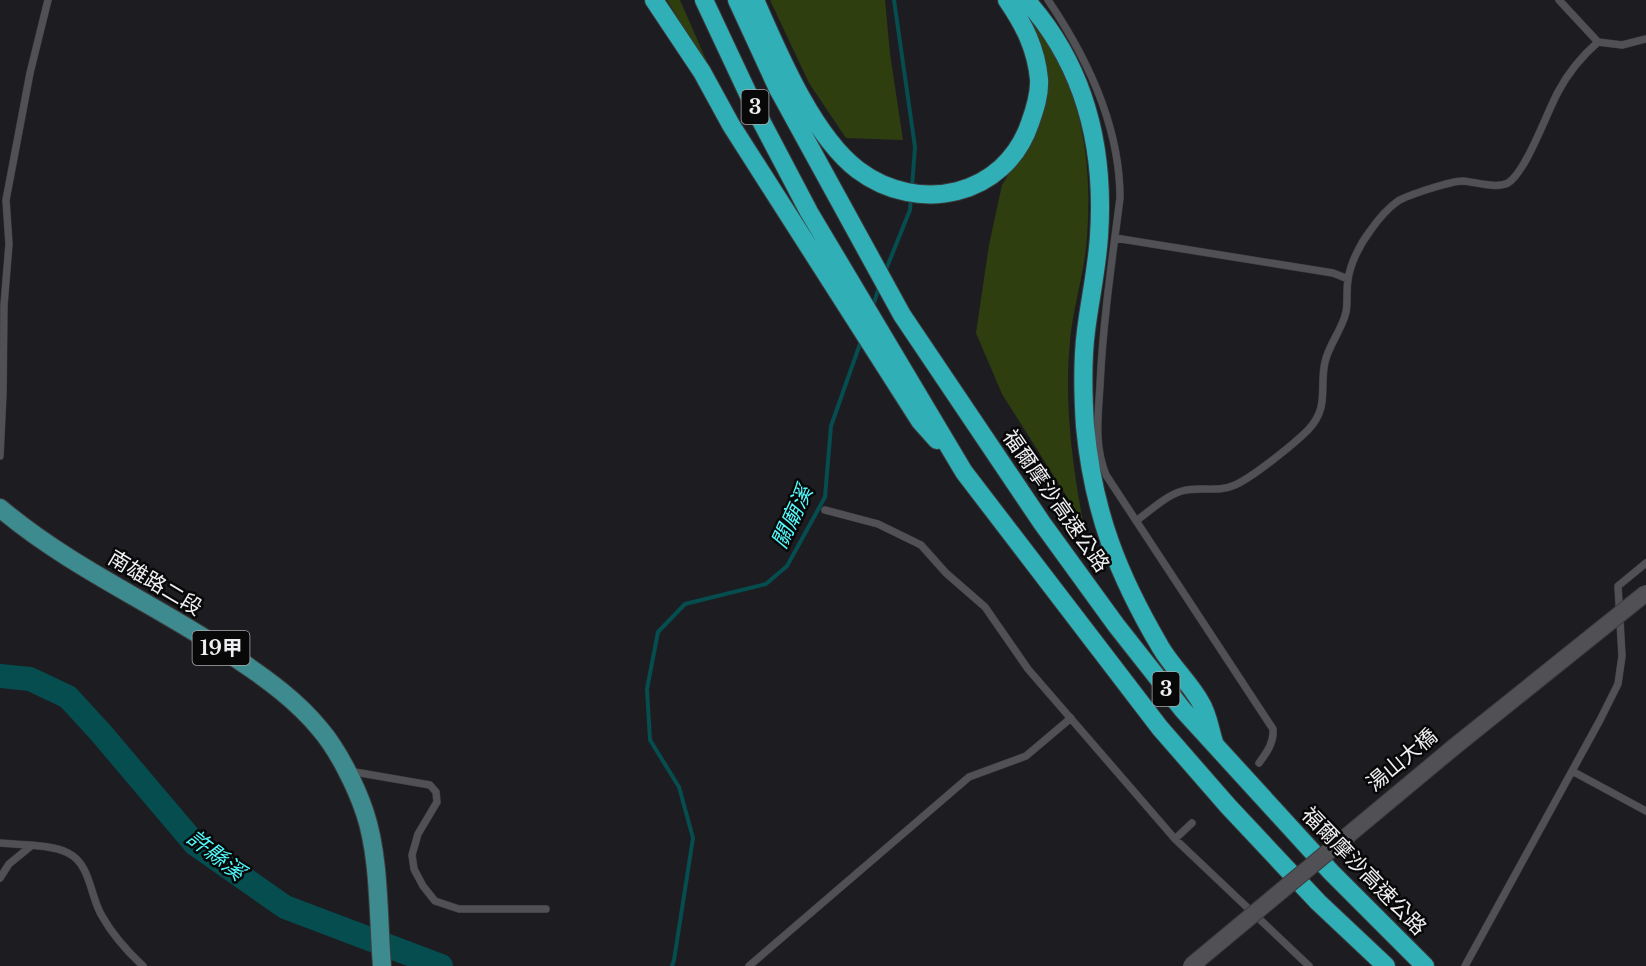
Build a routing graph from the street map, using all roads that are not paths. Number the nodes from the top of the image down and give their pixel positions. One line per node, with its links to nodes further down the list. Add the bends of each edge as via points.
1 (48, 0): 15 (lane, via 6,200 9,243)
2 (654, 0): 14 (highway, via 794,224)
3 (704, 0): 14 (highway, 3, via 809,212)
4 (737, 0): 22 (highway, 福爾摩沙高速公路 / 3, via 778,89 902,315 1109,616)
5 (754, 0): 6 (highway, via 803,100 840,152 858,170 885,185 934,195 977,185 1015,154 1027,133 1039,80 1024,25)
6 (1007, 0)
7 (1026, 0): 22 (highway, via 1046,23 1085,99 1099,166 1100,236 1086,332 1083,389 1094,493 1126,585 1167,658 1202,704)
8 (1048, 0): 12 (lane, via 1098,92 1113,135 1120,181)
9 (1559, 0): 11 (lane)
10 (1646, 39): 11 (lane, via 1622,45)
11 (1598, 42): 13 (lane, via 1585,53 1559,90 1520,171 1508,183 1460,181 1399,201 1369,231)
12 (1114, 238): 13 (lane, via 1333,273); 18 (lane, via 1102,329 1097,436 1099,459 1106,475)
13 (1348, 279): 18 (lane, via 1346,311 1324,365 1324,399 1308,430 1236,485 1221,490 1182,491)
14 (925, 417): 38 (highway, 3, via 1160,728 1311,894)
15 (0, 456)
16 (0, 508): 24 (main road, 南雄路二段 / 19甲, via 47,544 253,670 294,702 321,730)
17 (825, 510): 21 (lane, via 878,524 921,545 985,607 1028,669)
18 (1136, 521): 23 (lane, via 1272,729 1273,738)
19 (1646, 563): 25 (lane, via 1618,586 1622,656 1618,684)
20 (1646, 593): 36 (street, 湯山大橋, bridge)
21 (1071, 718): 28 (lane); 35 (lane, via 1026,756 969,777)
22 (1217, 749): 39 (highway, 福爾摩沙高速公路 / 3)
23 (1259, 763)
24 (346, 770): 32 (lane, via 430,785 436,792 438,802 418,834 412,855 414,869 435,901 459,909); 34 (main road, 南雄路二段 / 19甲, via 365,813 373,851)
25 (1572, 771): 26 (lane); 40 (lane)
26 (1646, 811)
27 (1192, 823): 28 (lane)
28 (1175, 839): 37 (lane)
29 (0, 843): 30 (lane)
30 (31, 846): 31 (lane, via 9,864); 33 (lane, via 67,852 76,858 101,916)
31 (0, 878)
32 (546, 909)
33 (143, 966)
34 (382, 966)
35 (749, 966)
36 (1191, 966)
37 (1309, 966)
38 (1386, 966)
39 (1425, 966)
40 (1465, 966)

